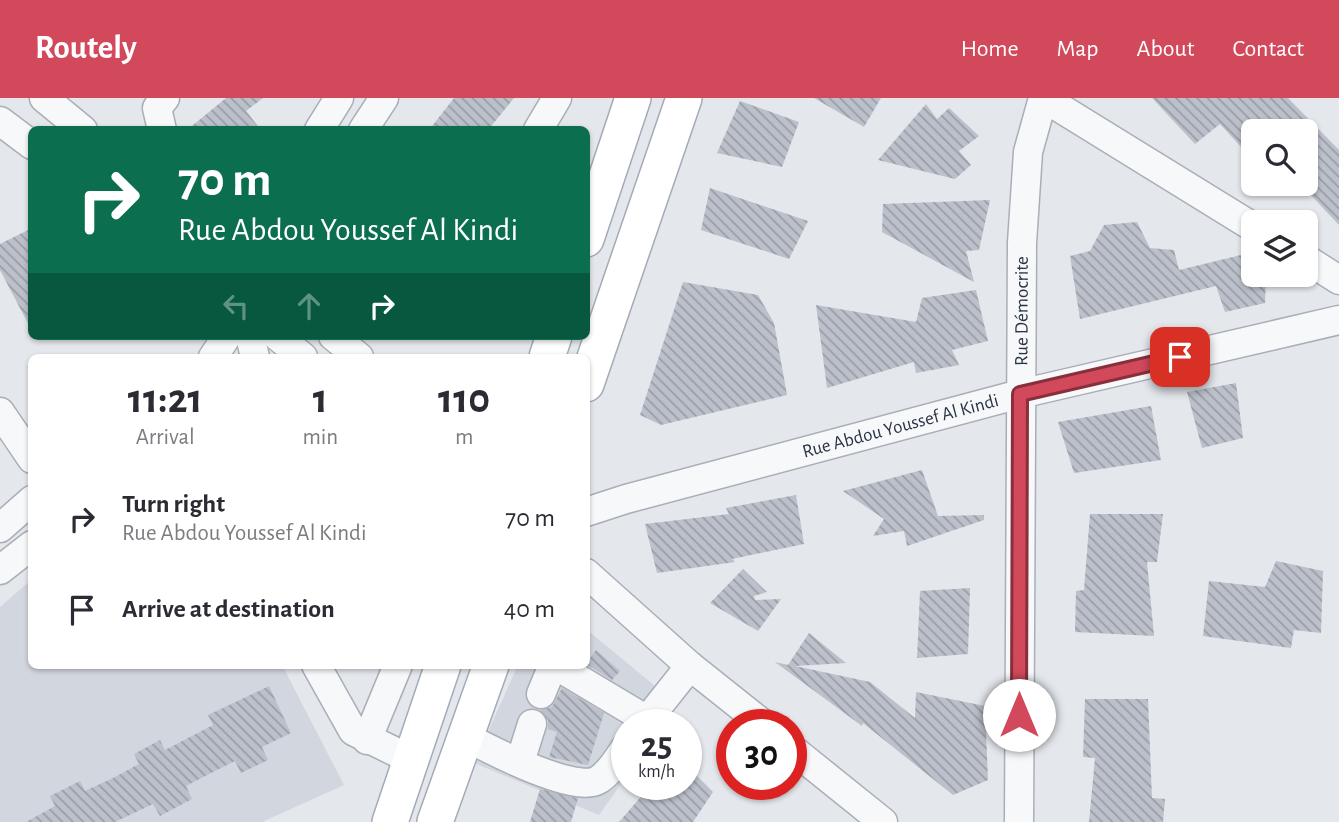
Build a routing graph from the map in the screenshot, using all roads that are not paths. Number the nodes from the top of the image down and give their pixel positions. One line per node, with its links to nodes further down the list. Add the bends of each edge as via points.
1 (44, 98): 10 (street)
2 (165, 98): 11 (street, via 157,108)
3 (340, 98): 12 (street)
4 (384, 98): 13 (street)
5 (557, 98): 14 (street)
6 (633, 98): 17 (main road)
7 (684, 98): 25 (main road)
8 (1044, 98): 16 (street); 26 (street, Rue Démocrite, via 1028,152 1023,191)
9 (0, 121): 15 (street)
10 (78, 126)
11 (161, 126)
12 (322, 126)
13 (366, 126)
14 (540, 126)
15 (28, 142)
16 (1241, 220)
17 (590, 227)
18 (1318, 267): 19 (street)
19 (1339, 280)
20 (1339, 320): 26 (street, Rue Abdou Youssef Al Kindi)
21 (282, 340): 23 (street)
22 (338, 340): 24 (street)
23 (299, 354)
24 (355, 354)
25 (590, 372)
26 (1020, 394): 30 (street, Rue Abdou Youssef Al Kindi); 56 (street, Rue Démocrite)
27 (0, 412): 28 (street)
28 (28, 453)
29 (28, 504): 31 (street)
30 (590, 511)
31 (0, 528)
32 (28, 548): 33 (street)
33 (0, 569)
34 (590, 577): 35 (street)
35 (690, 666): 44 (street); 45 (street)
36 (318, 669): 48 (street, via 353,731)
37 (396, 669): 48 (street)
38 (442, 669): 49 (main road)
39 (489, 669): 47 (main road)
40 (552, 669): 42 (street)
41 (560, 669): 43 (street)
42 (541, 694)
43 (625, 709)
44 (656, 709)
45 (743, 709)
46 (532, 724): 51 (street)
47 (464, 736): 51 (street); 54 (main road)
48 (367, 740): 49 (street)
49 (411, 760): 53 (main road)
50 (807, 761): 55 (street)
51 (520, 762): 52 (street, via 583,785 596,782)
52 (611, 767)
53 (390, 822)
54 (435, 822)
55 (883, 822)
56 (1019, 822)

